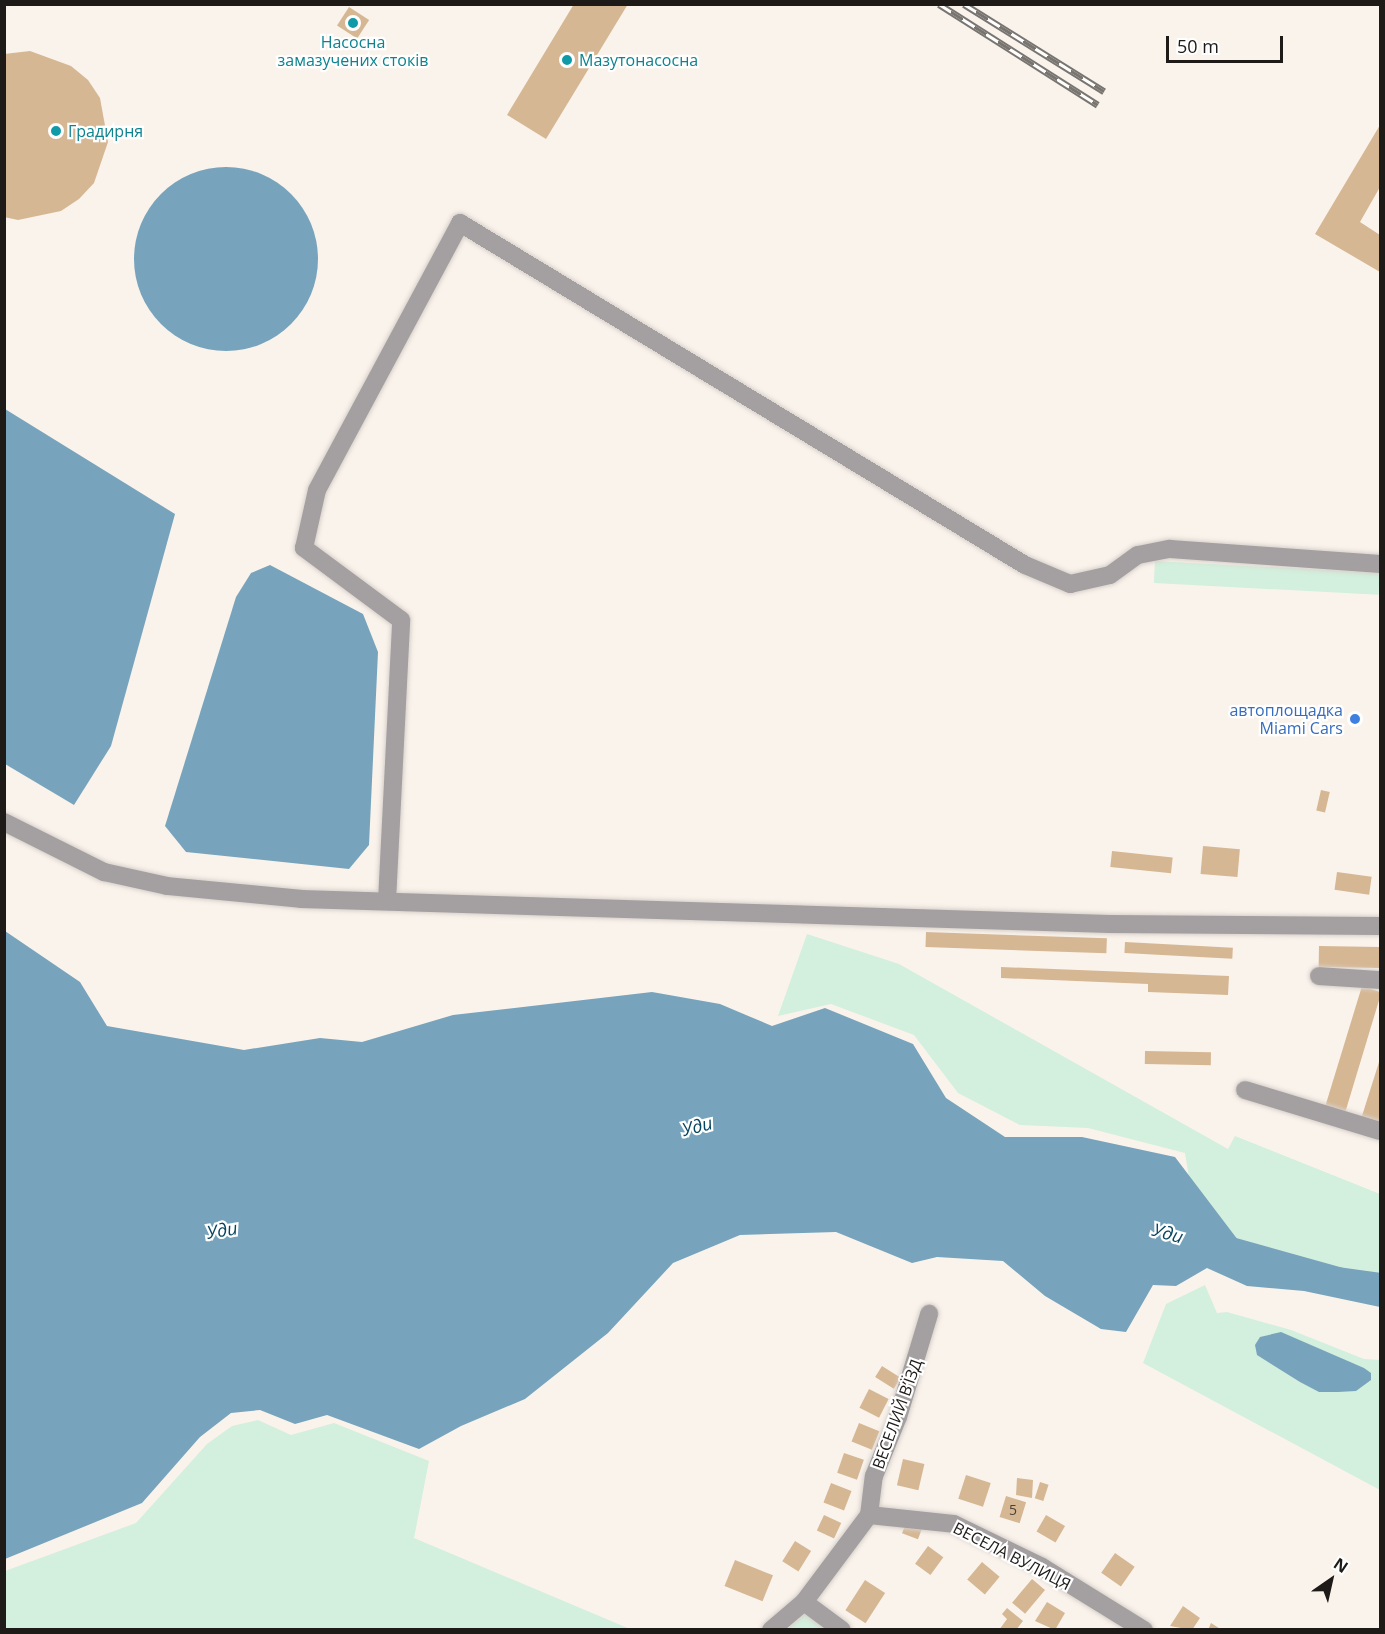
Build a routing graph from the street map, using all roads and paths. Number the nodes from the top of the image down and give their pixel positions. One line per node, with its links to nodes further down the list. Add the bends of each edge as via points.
1 (1380, 564): 3 (street, via 1170,549 1138,555 1110,575 1070,584 1025,565 460,223 317,490 304,548 401,620)
2 (4, 822): 3 (street, via 104,872 166,886 300,899)
3 (387, 901): 4 (street, via 1144,925)
4 (1380, 926)
5 (1319, 976): 6 (street)
6 (1380, 980)
7 (1245, 1090): 8 (street)
8 (1380, 1131)
9 (929, 1314): 10 (street, ВЕСЕЛИЙ В’ЇЗД, via 901,1407 874,1476)
10 (869, 1515): 11 (street); 14 (street, ВЕСЕЛА ВУЛИЦЯ, via 954,1524 1042,1568)
11 (804, 1602): 12 (street); 13 (street)
12 (771, 1629)
13 (842, 1629)
14 (1144, 1629)

